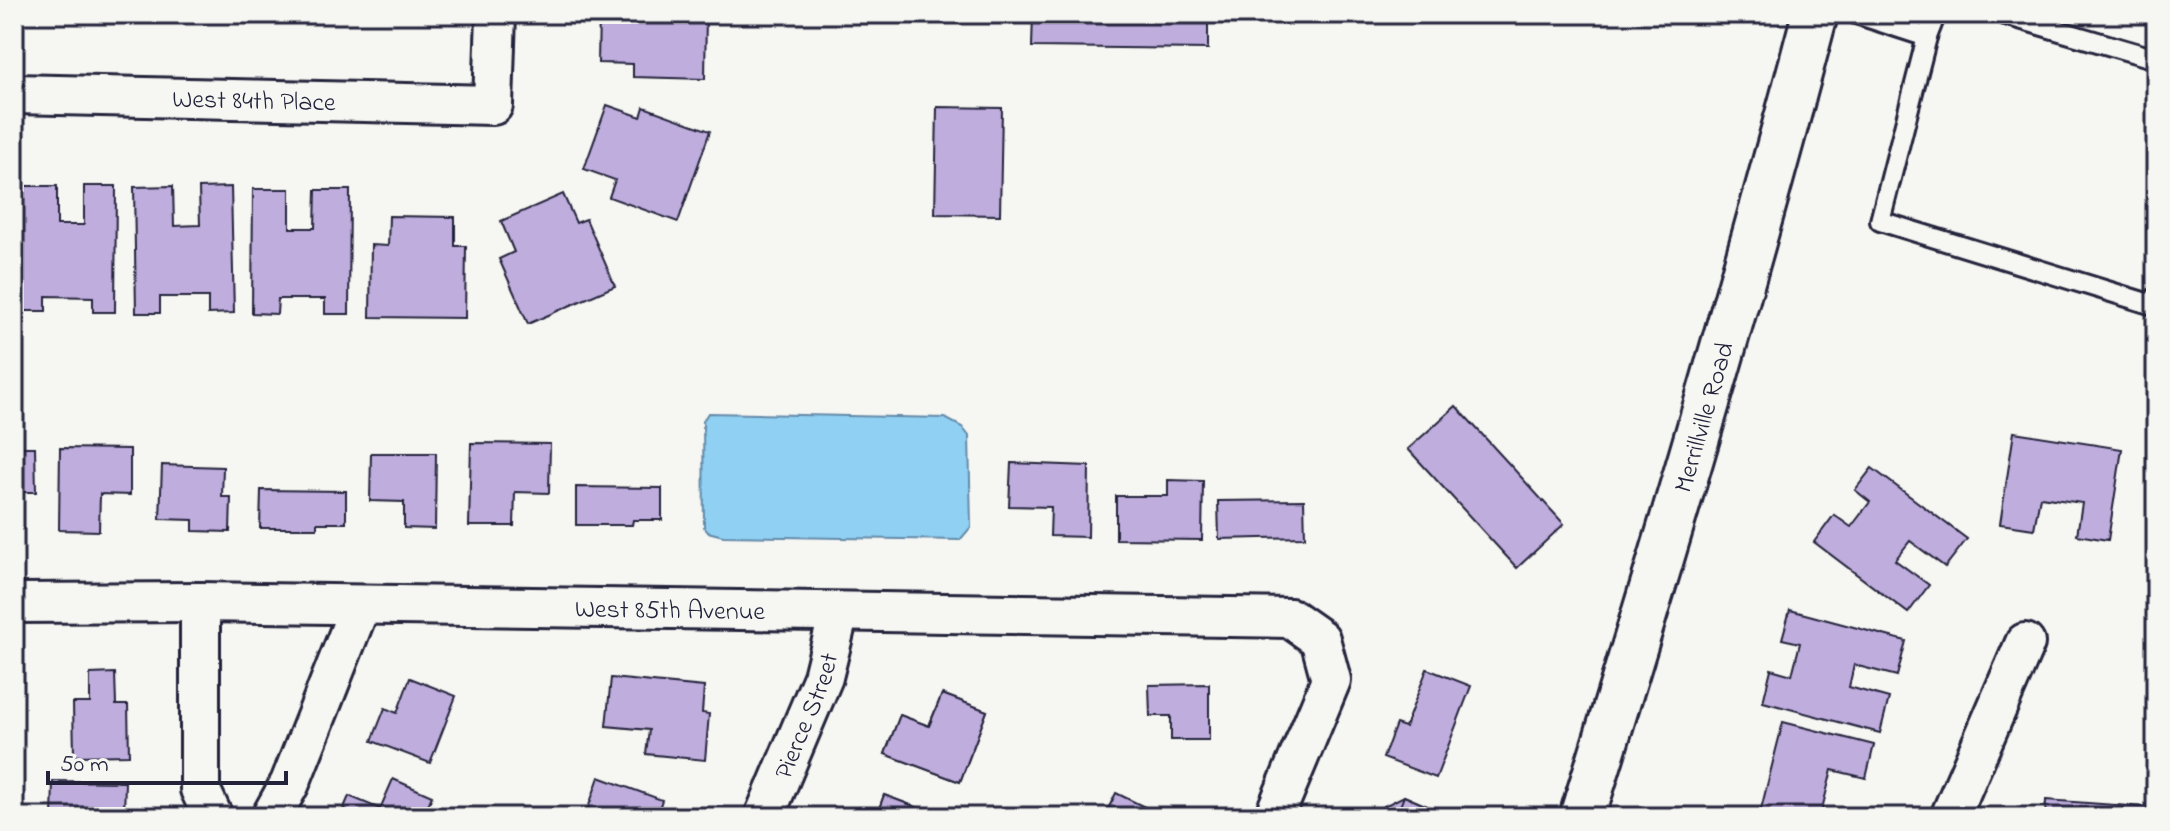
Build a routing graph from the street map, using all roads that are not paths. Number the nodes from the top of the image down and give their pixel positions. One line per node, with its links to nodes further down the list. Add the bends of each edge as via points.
1 (496, 14): 8 (street, West 84th Place, via 493,105)
2 (1815, 14): 19 (street, Merrillville Road, via 1663,559)
3 (1856, 14): 6 (lane)
4 (1936, 14): 6 (lane)
5 (2002, 14): 7 (lane)
6 (1927, 37): 9 (lane, via 1880,221 2153,305)
7 (2156, 59)
8 (14, 94)
9 (2156, 297)
10 (200, 602): 11 (street, West 85th Avenue); 12 (street, West 85th Avenue); 15 (street, via 200,789)
11 (14, 603)
12 (360, 606): 13 (street, West 85th Avenue); 16 (street, via 290,783)
13 (839, 612): 17 (street, Pierce Street, via 823,677); 18 (street, West 85th Avenue, via 1290,618 1320,639 1331,680)
14 (2025, 643): 20 (street)
15 (213, 817)
16 (271, 817)
17 (764, 817)
18 (1274, 817)
19 (1582, 817)
20 (1950, 817)

